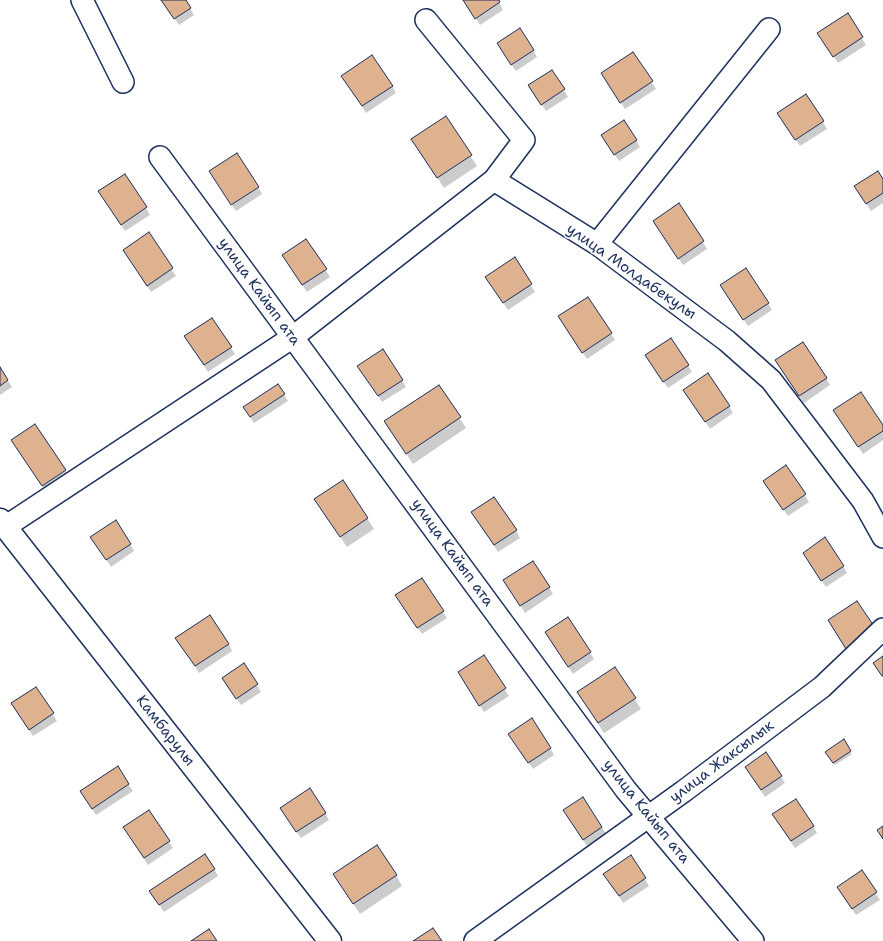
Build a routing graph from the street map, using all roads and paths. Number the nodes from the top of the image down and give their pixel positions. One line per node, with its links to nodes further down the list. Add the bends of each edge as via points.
1 (82, 0): 4 (street)
2 (426, 20): 6 (street, via 524,140)
3 (769, 29): 7 (street)
4 (123, 82)
5 (160, 158): 8 (street, улица Кайып ата)
6 (494, 180): 7 (street, улица Молдабекулы); 8 (street)
7 (597, 244): 10 (street, улица Молдабекулы, via 727,341 771,380 863,501)
8 (293, 337): 9 (street); 12 (street, улица Кайып ата)
9 (2, 523): 13 (street, Камбарулы)
10 (883, 537)
11 (883, 629): 12 (street, улица Жаксылык, via 822,687)
12 (648, 817): 14 (street, улица Жаксылык); 15 (street, улица Кайып ата)
13 (330, 941)
14 (475, 941)
15 (753, 941)

